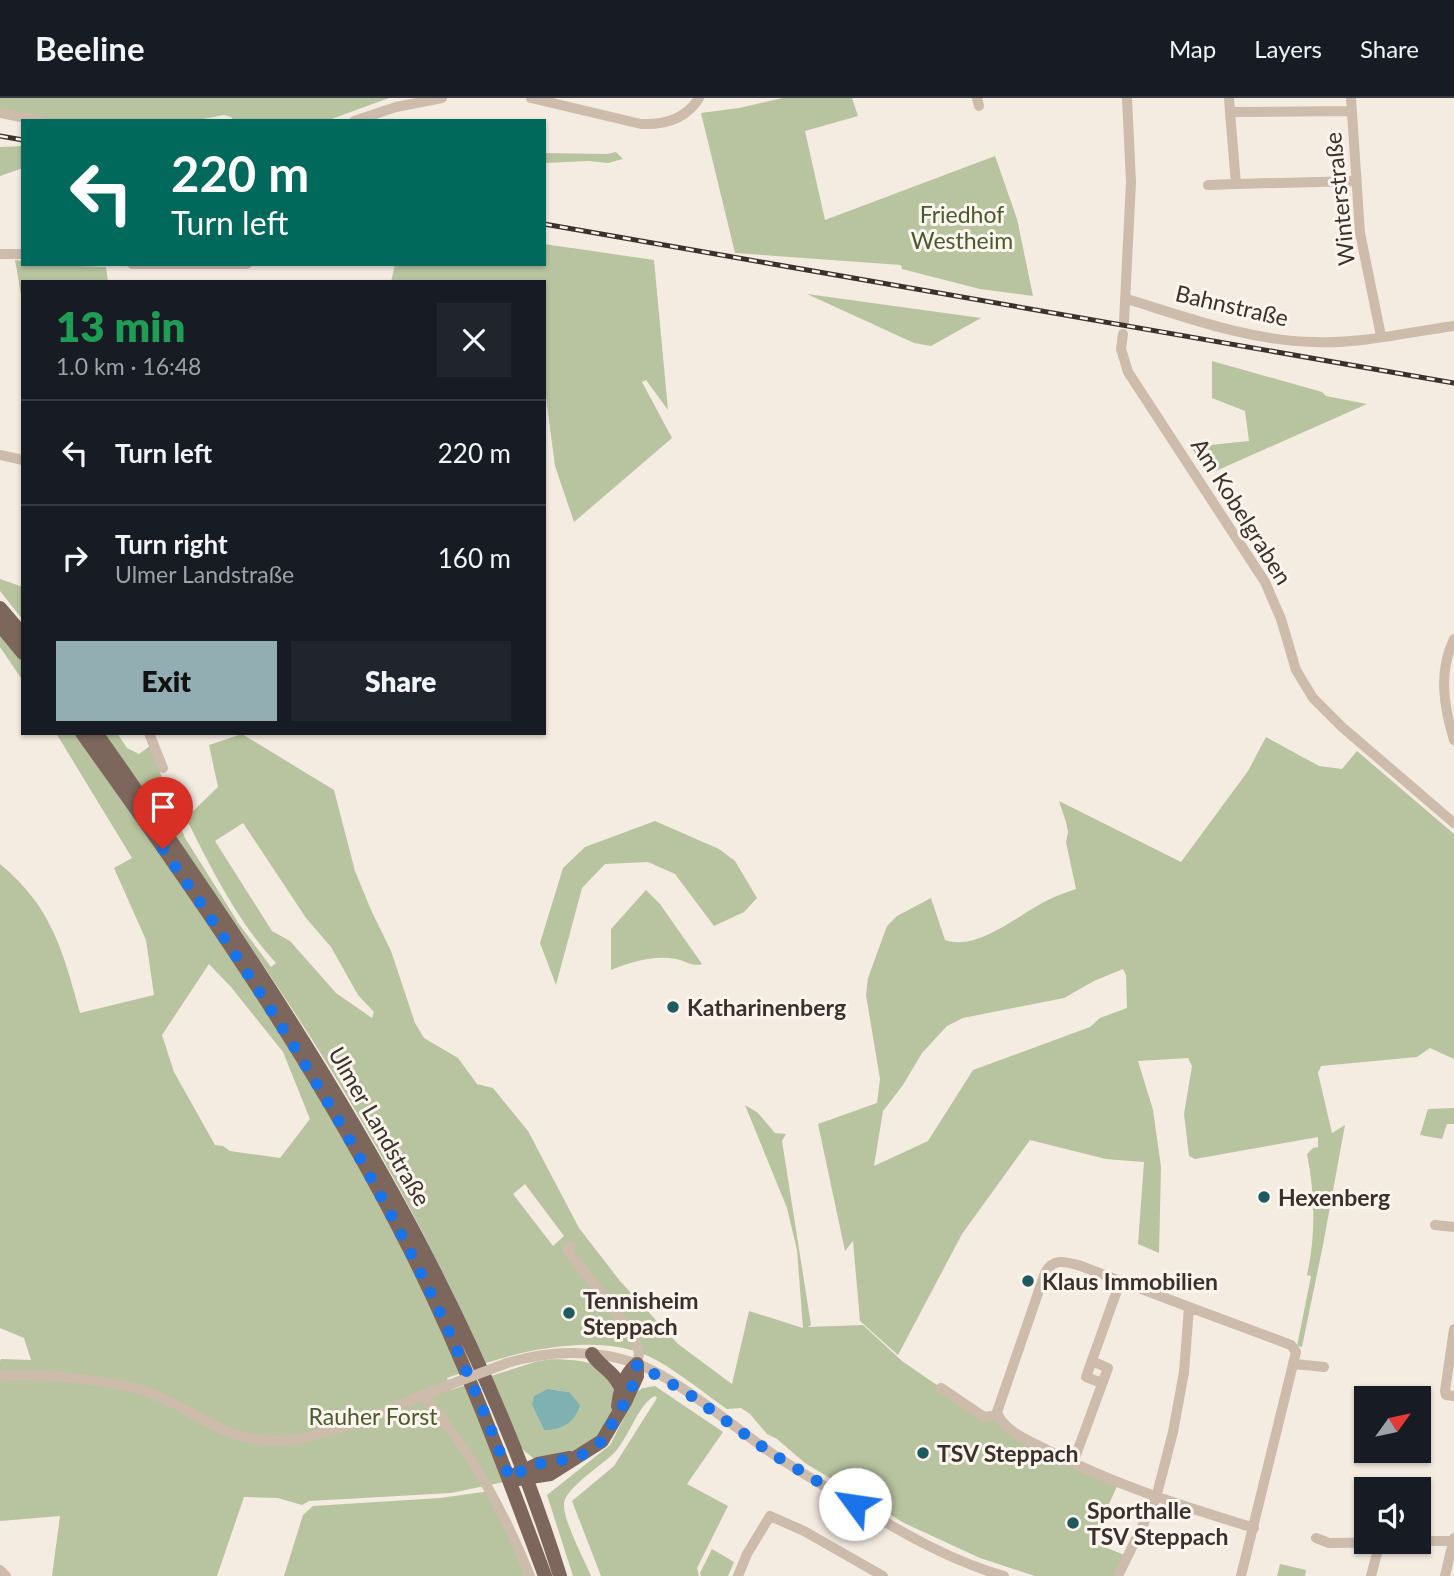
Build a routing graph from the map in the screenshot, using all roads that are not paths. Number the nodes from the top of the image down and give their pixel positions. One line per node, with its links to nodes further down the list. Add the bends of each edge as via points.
1 (442, 98): 13 (street)
2 (531, 98): 3 (street, via 657,124 687,112)
3 (699, 98)
4 (1127, 98): 19 (street, Am Kobelgraben, via 1131,182)
5 (1229, 98): 11 (street)
6 (1310, 98): 9 (street)
7 (1352, 98): 8 (street, Winterstraße)
8 (1352, 111): 9 (street); 14 (street, Winterstraße)
9 (1311, 112): 11 (street)
10 (0, 113): 12 (street)
11 (1230, 113): 15 (street)
12 (31, 119)
13 (360, 119)
14 (1356, 181): 15 (street); 21 (street, Winterstraße, via 1362,246)
15 (1236, 184): 16 (street)
16 (1208, 185)
17 (0, 254): 18 (street)
18 (21, 254)
19 (1127, 299): 21 (street, Bahnstraße, via 1267,338 1318,342); 34 (street, Am Kobelgraben, via 1121,349 1128,372 1265,582 1306,689 1342,727)
20 (1454, 326): 21 (street, Bahnstraße)
21 (1381, 336)
22 (0, 455): 23 (street)
23 (21, 460)
24 (0, 608): 26 (main road)
25 (0, 625): 28 (main road)
26 (21, 633)
27 (1454, 639): 32 (street, via 1444,684)
28 (21, 651)
29 (83, 735): 58 (main road, Ulmer Landstraße, via 253,981 343,1126 443,1318)
30 (97, 735): 57 (main road, Ulmer Landstraße, via 287,1013 372,1154 455,1312)
31 (150, 735): 33 (street)
32 (1454, 740)
33 (163, 768)
34 (1454, 822)
35 (1436, 1225): 36 (street)
36 (1454, 1227)
37 (571, 1246): 42 (street, via 566,1250 634,1335)
38 (1120, 1282): 39 (street); 43 (street); 53 (street, via 1065,1261 1048,1266)
39 (1189, 1307): 44 (street, via 1291,1345); 59 (street, via 1184,1372)
40 (1454, 1328): 51 (street, via 1445,1391)
41 (592, 1354): 42 (street); 48 (main road, via 612,1372); 50 (street, bridge, via 549,1353)
42 (638, 1361): 48 (main road); 52 (main road, via 637,1376); 74 (street, via 771,1453 892,1527)
43 (1092, 1361): 47 (street, via 1108,1368); 47 (street, via 1086,1377)
44 (1295, 1364): 45 (street); 61 (street)
45 (1324, 1367)
46 (0, 1376): 50 (street, via 31,1374 130,1387 159,1396 226,1432 277,1441 331,1429)
47 (1102, 1383): 55 (street)
48 (621, 1388): 52 (main road)
49 (941, 1388): 53 (street, via 984,1417)
50 (422, 1395): 69 (street, via 448,1424 491,1489)
51 (1450, 1395)
52 (617, 1414): 54 (main road, via 602,1441)
53 (998, 1415): 55 (street, via 1004,1425)
54 (579, 1457): 56 (main road); 57 (main road, via 538,1464)
55 (1073, 1463): 59 (street)
56 (550, 1474): 57 (main road); 60 (main road, via 541,1499)
57 (524, 1475): 58 (main road); 60 (main road, Ulmer Landstraße)
58 (510, 1479): 70 (main road, Ulmer Landstraße)
59 (1156, 1498): 61 (street); 75 (street)
60 (544, 1528): 71 (main road, Ulmer Landstraße)
61 (1254, 1528): 76 (street)
62 (1316, 1538): 65 (street)
63 (1454, 1540): 64 (street); 78 (street)
64 (1431, 1541)
65 (1354, 1543)
66 (1377, 1554): 77 (street)
67 (0, 1570): 68 (street)
68 (6, 1576)
69 (530, 1576)
70 (545, 1576)
71 (560, 1576)
72 (738, 1576): 73 (street, via 770,1516)
73 (883, 1576)
74 (1004, 1576)
75 (1118, 1576)
76 (1241, 1576)
77 (1371, 1576)
78 (1445, 1576)

